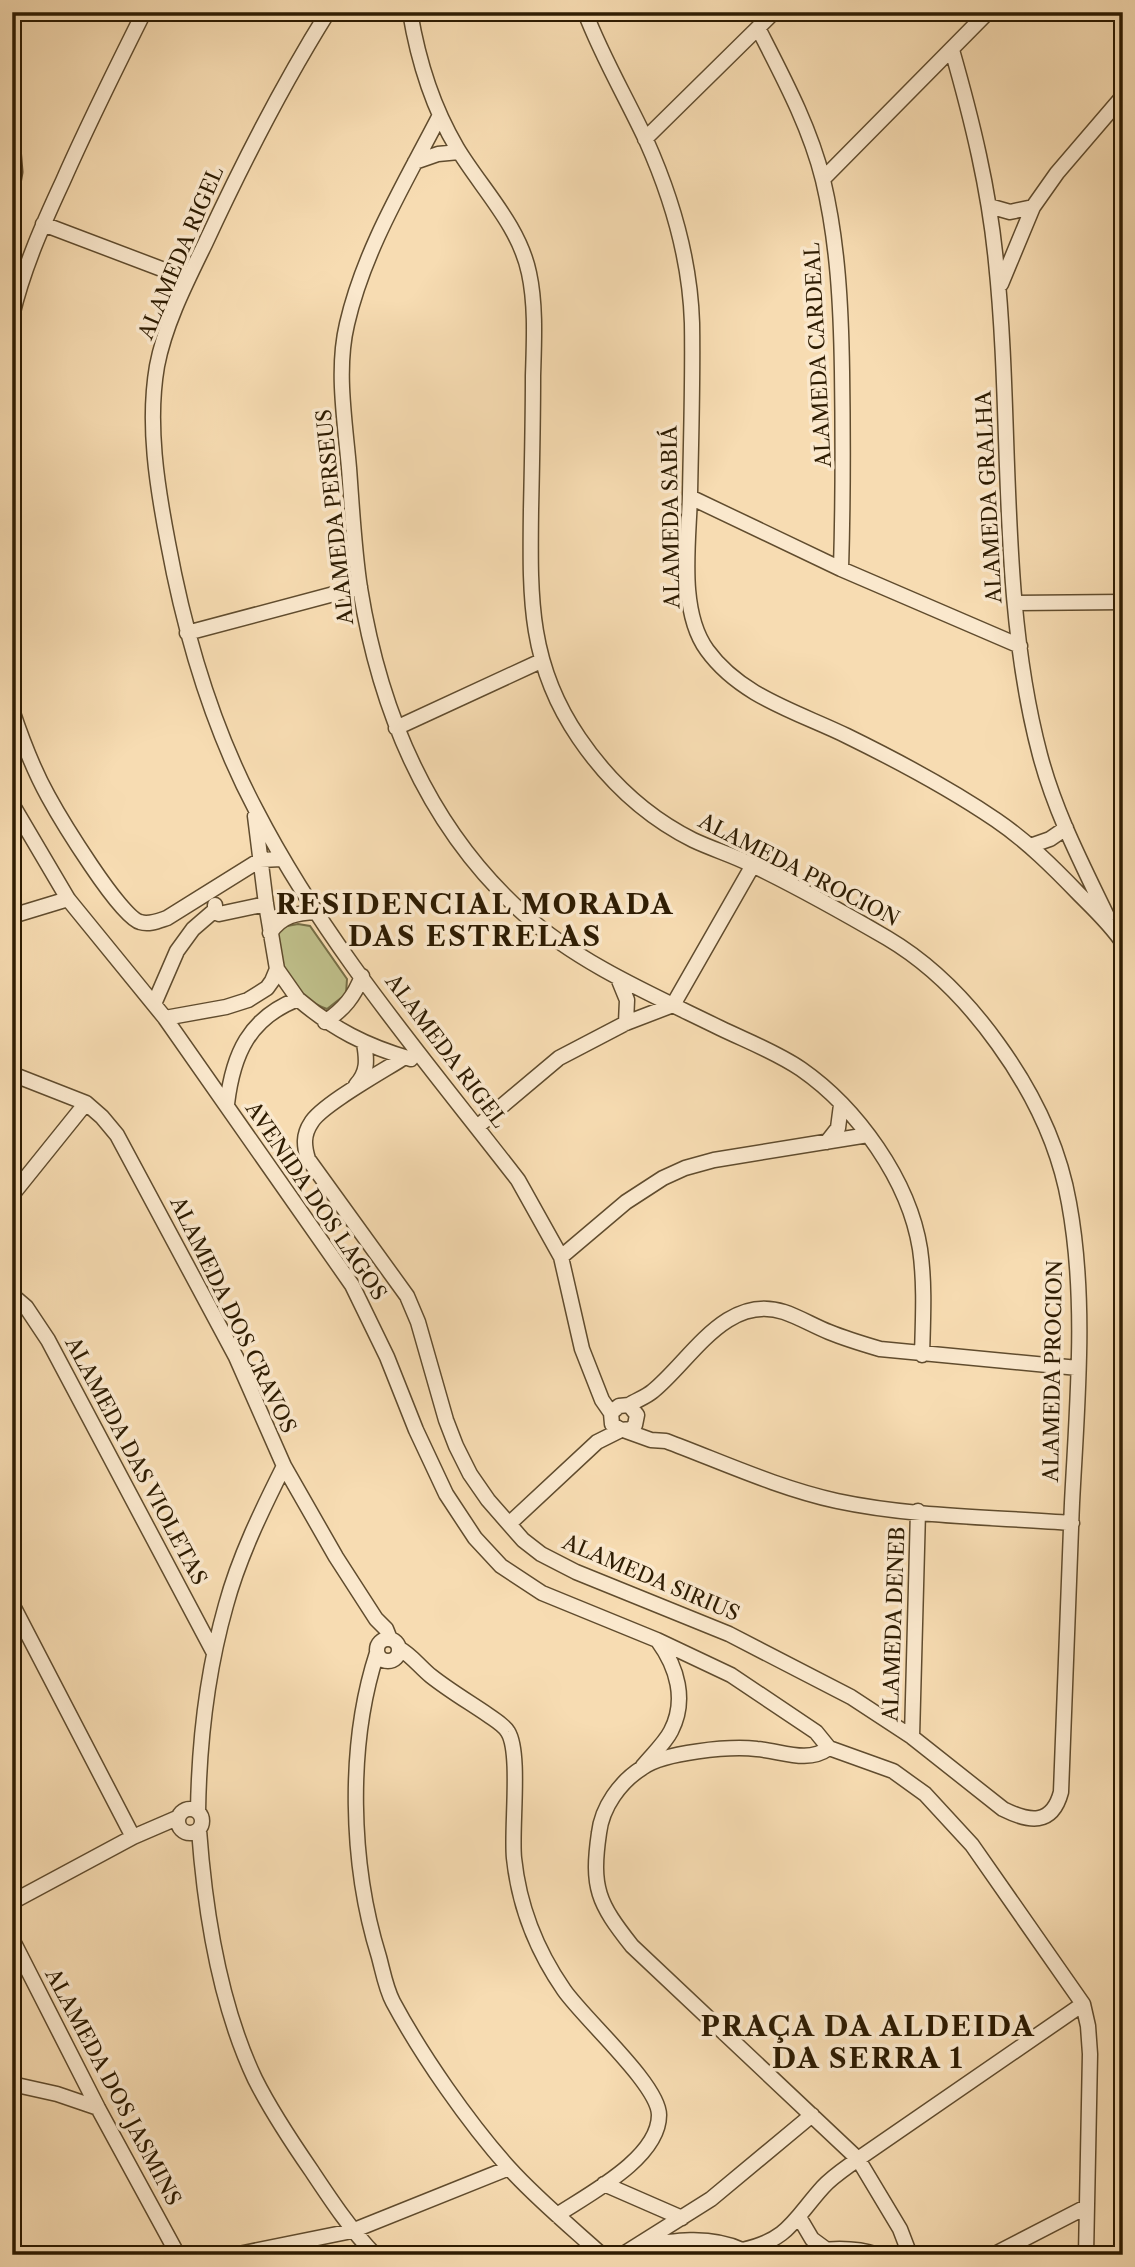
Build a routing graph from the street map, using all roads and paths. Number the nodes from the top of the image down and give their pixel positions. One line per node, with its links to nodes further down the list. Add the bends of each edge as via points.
1 (144, 12): 19 (street)
2 (328, 12): 20 (street, ALAMEDA RIGEL, via 250,148)
3 (410, 12): 10 (street, ALAMEDA PROCION)
4 (585, 12): 12 (street, ALAMEDA SABIÁ)
5 (774, 12): 7 (street)
6 (988, 12): 8 (street)
7 (758, 28): 12 (street); 15 (street, ALAMEDA CARDEAL, via 796,104)
8 (952, 50): 15 (street); 17 (street, ALAMEDA GRALHA)
9 (1123, 96): 18 (street)
10 (439, 117): 13 (street, ALAMEDA PROCION); 14 (street, ALAMEDA PERSEUS)
11 (12, 136): 16 (street)
12 (645, 139): 23 (street, ALAMEDA SABIÁ, via 678,225 686,269 692,320)
13 (459, 152): 14 (street); 30 (street, ALAMEDA PROCION, via 516,237 530,277 534,344 531,599)
14 (415, 162): 25 (street, ALAMEDA PERSEUS, via 375,242 346,326 343,387)
15 (823, 179): 24 (street, ALAMEDA CARDEAL, via 836,247 841,324)
16 (12, 189)
17 (989, 206): 18 (street, via 1010,212); 21 (street, ALAMEDA GRALHA)
18 (1033, 207): 21 (street)
19 (43, 224): 20 (street); 22 (street)
20 (188, 279): 28 (street, ALAMEDA RIGEL, via 166,332 153,398 163,517)
21 (998, 291): 27 (street, ALAMEDA GRALHA)
22 (12, 316)
23 (690, 497): 24 (street); 36 (street, ALAMEDA SABIÁ, via 690,603 694,625 717,662 774,704 938,784)
24 (841, 569): 29 (street)
25 (360, 587): 28 (street); 32 (street, ALAMEDA PERSEUS, via 371,645)
26 (1123, 602): 27 (street)
27 (1016, 603): 29 (street, ALAMEDA GRALHA)
28 (187, 632): 34 (street, ALAMEDA RIGEL, via 218,726)
29 (1020, 646): 35 (street, ALAMEDA GRALHA, via 1040,756)
30 (541, 661): 32 (street); 39 (street, ALAMEDA PROCION, via 576,734 610,780 689,838)
31 (12, 710): 40 (street, via 48,796 111,895 131,918 153,923 167,918)
32 (396, 728): 51 (street, ALAMEDA PERSEUS, via 438,810 474,863 525,915)
33 (12, 804): 41 (street, AVENIDA DOS LAGOS)
34 (254, 808): 37 (street, ALAMEDA RIGEL); 38 (street)
35 (1066, 828): 36 (street); 46 (street, ALAMEDA GRALHA)
36 (1030, 846): 46 (street, ALAMEDA SABIÁ)
37 (282, 859): 38 (street); 44 (street, ALAMEDA RIGEL)
38 (260, 860): 40 (street); 42 (street)
39 (753, 865): 54 (street); 74 (street, ALAMEDA PROCION, via 890,940 926,966 965,1002 1017,1071 1043,1121 1069,1200 1077,1263)
40 (216, 886): 43 (street)
41 (68, 899): 45 (street); 53 (street, AVENIDA DOS LAGOS)
42 (265, 904): 43 (street, via 219,914); 47 (street)
43 (215, 910): 53 (street, via 177,951)
44 (317, 912): 47 (street, via 289,916); 50 (street, ALAMEDA RIGEL)
45 (12, 916)
46 (1114, 930): 48 (street, ALAMEDA SABIÁ)
47 (270, 933): 49 (street)
48 (1123, 943)
49 (277, 969): 52 (street); 55 (street, via 267,988 248,1000)
50 (362, 976): 56 (street, via 346,1006); 58 (street, ALAMEDA RIGEL)
51 (618, 978): 54 (street, ALAMEDA PERSEUS); 57 (street, via 627,1000)
52 (298, 999): 56 (street); 65 (street, via 267,1014 247,1040 231,1073)
53 (154, 1004): 55 (street, AVENIDA DOS LAGOS)
54 (673, 1005): 57 (street); 66 (street, ALAMEDA PERSEUS, via 801,1069)
55 (165, 1018): 65 (street, AVENIDA DOS LAGOS)
56 (326, 1022): 59 (street)
57 (626, 1023): 67 (street, via 559,1058)
58 (405, 1033): 60 (street); 61 (street, ALAMEDA RIGEL)
59 (364, 1043): 60 (street); 63 (street, via 367,1065)
60 (400, 1056): 61 (street); 63 (street)
61 (428, 1064): 67 (street, ALAMEDA RIGEL)
62 (12, 1074): 64 (street, ALAMEDA DOS CRAVOS)
63 (350, 1092): 82 (street, ALAMEDA SIRIUS, via 314,1117 304,1148 407,1296 456,1446 470,1474)
64 (86, 1103): 70 (street); 79 (street, ALAMEDA DOS CRAVOS, via 117,1135 137,1169 236,1357)
65 (227, 1104): 84 (street, AVENIDA DOS LAGOS, via 352,1285 446,1494 475,1538 501,1566 542,1593)
66 (841, 1105): 68 (street, ALAMEDA PERSEUS); 69 (street, via 838,1128)
67 (477, 1127): 71 (street, ALAMEDA RIGEL, via 518,1180)
68 (868, 1135): 69 (street); 73 (street, ALAMEDA PERSEUS, via 906,1199 914,1223 923,1278)
69 (827, 1142): 71 (street, via 685,1168 626,1202)
70 (12, 1195)
71 (561, 1257): 75 (street, ALAMEDA RIGEL, via 582,1349)
72 (12, 1295): 86 (street, ALAMEDA DAS VIOLETAS, via 48,1340)
73 (922, 1354): 74 (street); 76 (street, via 880,1349 784,1312 752,1309 734,1315 710,1335)
74 (1078, 1368): 81 (street, ALAMEDA PROCION)
75 (596, 1381): 76 (street, ALAMEDA RIGEL); 77 (street, ALAMEDA RIGEL)
76 (632, 1411): 77 (street, via 614,1409); 77 (street, via 635,1425); 78 (street, ALAMEDA RIGEL)
77 (617, 1423): 78 (street, ALAMEDA RIGEL, via 651,1440); 82 (street)
78 (666, 1441): 80 (street, ALAMEDA RIGEL, via 809,1494)
79 (284, 1466): 85 (street, ALAMEDA DOS CRAVOS, via 376,1619); 86 (street, via 242,1559)
80 (918, 1511): 81 (street, ALAMEDA RIGEL); 87 (street, ALAMEDA DENEB)
81 (1072, 1523): 90 (street, ALAMEDA PROCION, via 1061,1792 1052,1812)
82 (509, 1524): 87 (street, ALAMEDA SIRIUS, via 541,1554 729,1634 851,1697)
83 (12, 1604): 92 (street)
84 (657, 1640): 88 (street, AVENIDA DOS LAGOS, via 742,1682 816,1732); 89 (street, via 676,1673 678,1704 671,1732)
85 (388, 1651): 100 (street, via 381,1672 371,1681 359,1737 355,1801 372,1935 392,2000 428,2060); 101 (street, via 403,1665 418,1666 492,1717 512,1740 514,1858 522,1903 538,1947 565,1991 659,2105 654,2137 645,2151)
86 (214, 1653): 91 (street, via 199,1789)
87 (912, 1737): 90 (street, ALAMEDA SIRIUS, via 1003,1809)
88 (829, 1748): 89 (street, via 814,1756 756,1749 709,1750); 95 (street, via 893,1771 925,1794 972,1845)
89 (643, 1766): 98 (street, via 617,1790 601,1818 596,1882 607,1914 632,1946)
90 (1036, 1819)
91 (188, 1822): 92 (street); 106 (street, via 201,1855 218,1963 255,2078 285,2132)
92 (133, 1837): 93 (street)
93 (12, 1902)
94 (12, 1939): 97 (street, ALAMEDA DOS JASMINS)
95 (1083, 2004): 99 (street); 102 (street, via 1090,2054)
96 (12, 2084): 97 (street)
97 (98, 2108): 112 (street, ALAMEDA DOS JASMINS)
98 (812, 2115): 99 (street); 105 (street)
99 (858, 2159): 104 (street, via 831,2179); 119 (street, via 900,2229)
100 (509, 2168): 103 (street); 106 (street)
101 (604, 2184): 103 (street); 105 (street)
102 (1086, 2207): 120 (street); 121 (street)
103 (557, 2215): 115 (street)
104 (799, 2217): 109 (street, via 812,2239); 110 (street, via 773,2241)
105 (682, 2218): 107 (street)
106 (352, 2231): 113 (street); 114 (street)
107 (635, 2248): 110 (street, via 713,2241); 116 (street)
108 (12, 2249): 111 (street)
109 (827, 2250): 117 (street); 118 (street)
110 (745, 2252)
111 (22, 2255)
112 (178, 2255)
113 (234, 2255)
114 (375, 2255)
115 (603, 2255)
116 (622, 2255)
117 (801, 2255)
118 (878, 2255)
119 (910, 2255)
120 (993, 2255)
121 (1086, 2255)

